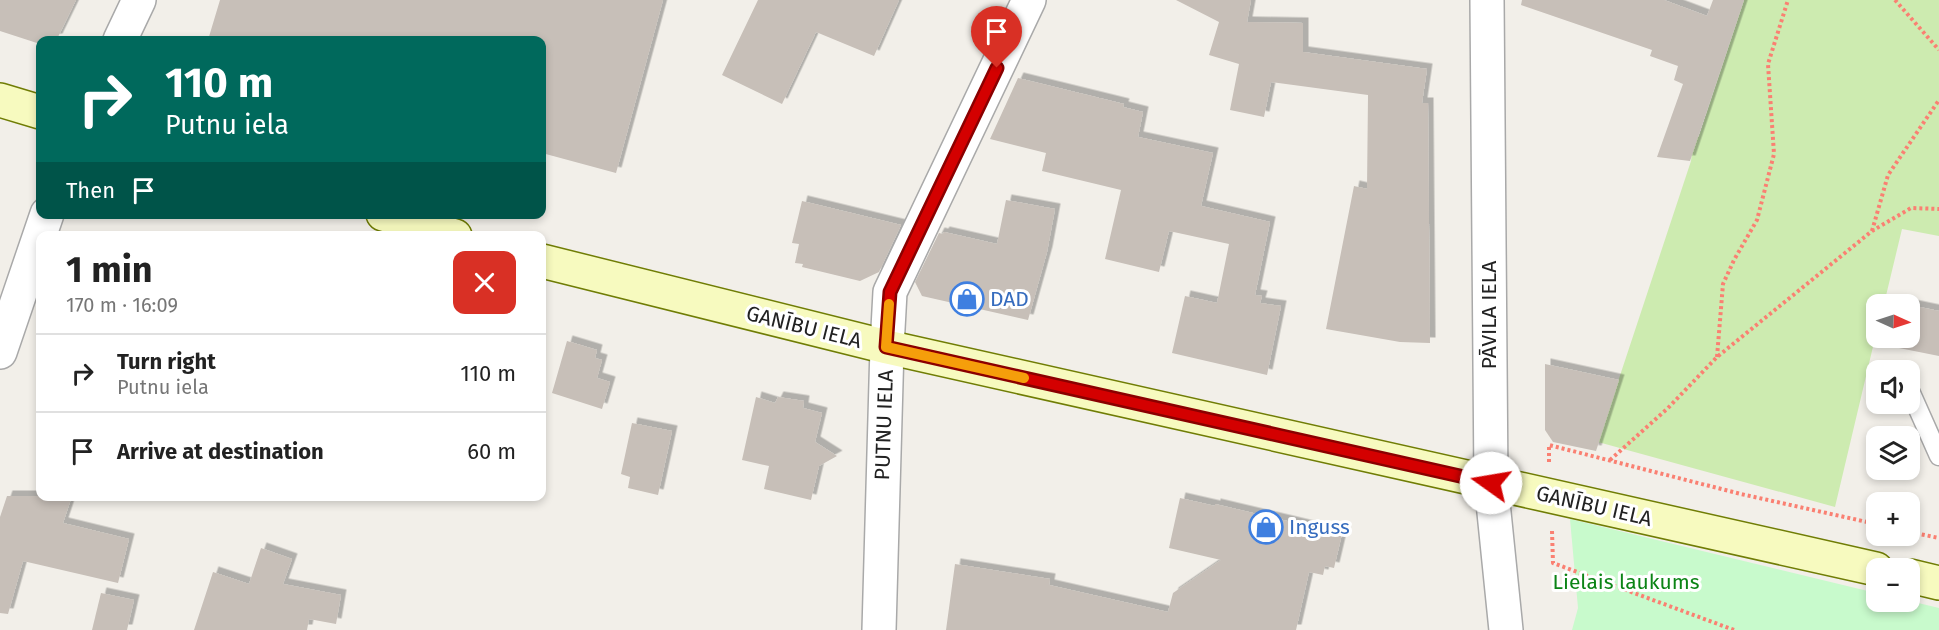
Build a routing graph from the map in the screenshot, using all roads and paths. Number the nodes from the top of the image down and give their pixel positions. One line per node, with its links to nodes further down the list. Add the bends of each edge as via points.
1 (139, 0): 6 (street)
2 (1029, 0): 17 (street, PUTNU IELA, via 890,292)
3 (1487, 0): 24 (street, PĀVILA IELA)
4 (1788, 0): 19 (path, via 1768,63 1774,154 1757,220 1724,285)
5 (1895, 0): 7 (path)
6 (122, 36)
7 (1939, 50)
8 (0, 100): 10 (street)
9 (1939, 100): 14 (path, via 1888,175)
10 (36, 111)
11 (1939, 209): 14 (path, via 1911,208)
12 (399, 219): 13 (street)
13 (439, 231)
14 (1872, 231): 19 (path)
15 (36, 246): 18 (street)
16 (546, 262): 17 (street, GANĪBU IELA)
17 (886, 347): 24 (street, GANĪBU IELA); 32 (street, PUTNU IELA)
18 (0, 352)
19 (1717, 357): 22 (path)
20 (1920, 413): 21 (lane)
21 (1939, 456)
22 (1610, 460): 23 (path, via 1549,445); 25 (path)
23 (1550, 467)
24 (1491, 483): 29 (street, GANĪBU IELA); 33 (street, PĀVILA IELA)
25 (1866, 522)
26 (1551, 529): 34 (path, via 1553,563)
27 (1920, 534): 28 (path)
28 (1939, 538)
29 (1866, 567)
30 (1920, 578): 31 (street)
31 (1939, 583)
32 (879, 630)
33 (1506, 630)
34 (1734, 630)

